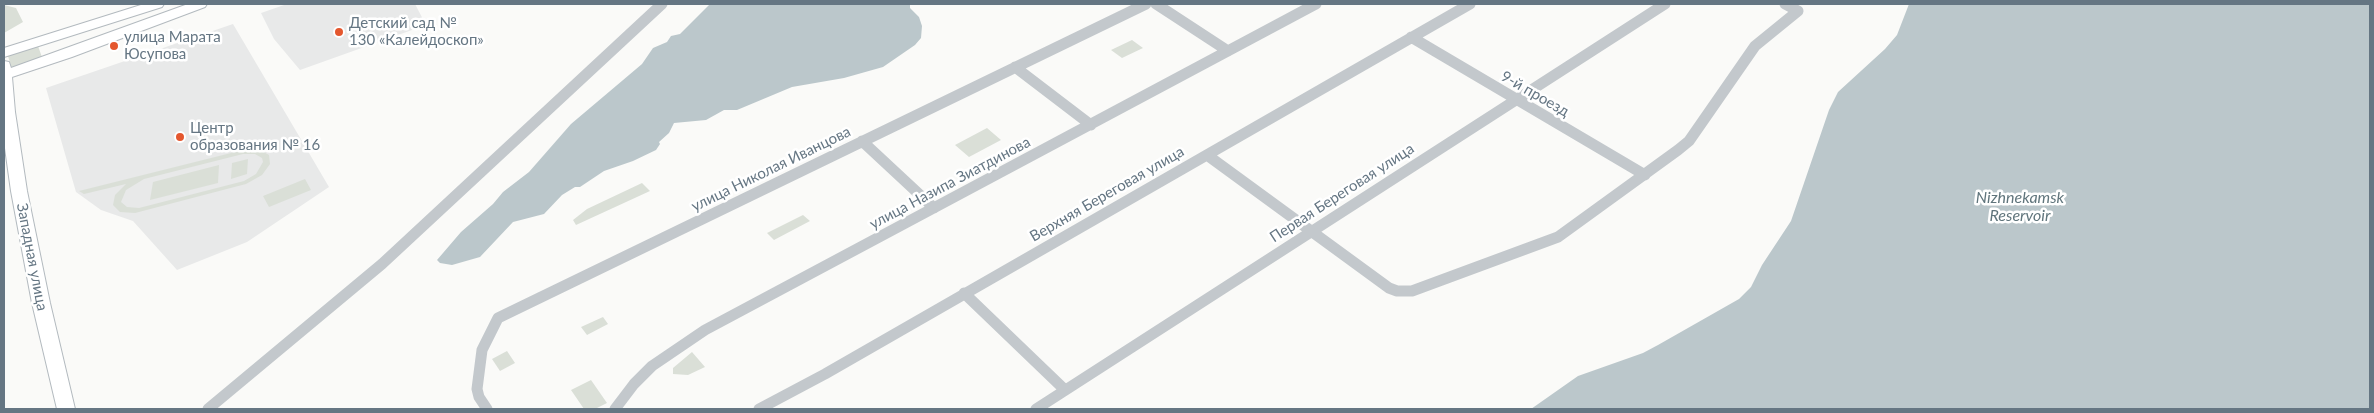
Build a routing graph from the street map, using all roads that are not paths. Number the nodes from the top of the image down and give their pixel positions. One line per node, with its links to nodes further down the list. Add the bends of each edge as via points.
1 (200, 4): 11 (street)
2 (662, 4): 29 (street, via 382,264)
3 (1146, 4): 15 (street, улица Николая Иванцова)
4 (1156, 4): 13 (street)
5 (1316, 4): 13 (street, улица Назипа Зиатдинова)
6 (1470, 4): 12 (street, Верхняя Береговая улица)
7 (1664, 4): 17 (street, Первая Береговая улица)
8 (1785, 4): 10 (street)
9 (155, 5): 11 (street, via 165,8); 14 (street)
10 (1798, 11): 22 (street, via 1750,51 1689,141)
11 (158, 19): 16 (street, via 76,51)
12 (1411, 37): 17 (street, 9-й проезд); 21 (street, Верхняя Береговая улица)
13 (1228, 51): 19 (street, улица Назипа Зиатдинова)
14 (4, 53)
15 (1015, 67): 19 (street); 20 (street, улица Николая Иванцова)
16 (4, 72): 18 (street, Западная улица)
17 (1515, 100): 22 (street, 9-й проезд); 24 (street, Первая Береговая улица)
18 (6, 109): 28 (street, Западная улица, via 28,238)
19 (1090, 125): 23 (street, улица Назипа Зиатдинова)
20 (862, 141): 23 (street); 30 (street, улица Николая Иванцова, via 498,318 480,359 478,391)
21 (1208, 154): 24 (street); 26 (street, Верхняя Береговая улица)
22 (1645, 175): 25 (street, via 1548,242 1412,291)
23 (934, 208): 31 (street, улица Назипа Зиатдинова, via 682,344 641,376)
24 (1311, 232): 25 (street); 27 (street, Первая Береговая улица)
25 (1389, 288)
26 (964, 293): 27 (street); 32 (street, Верхняя Береговая улица)
27 (1065, 390): 33 (street, Первая Береговая улица)
28 (66, 409)
29 (208, 409)
30 (486, 409)
31 (615, 409)
32 (759, 409)
33 (1036, 409)

